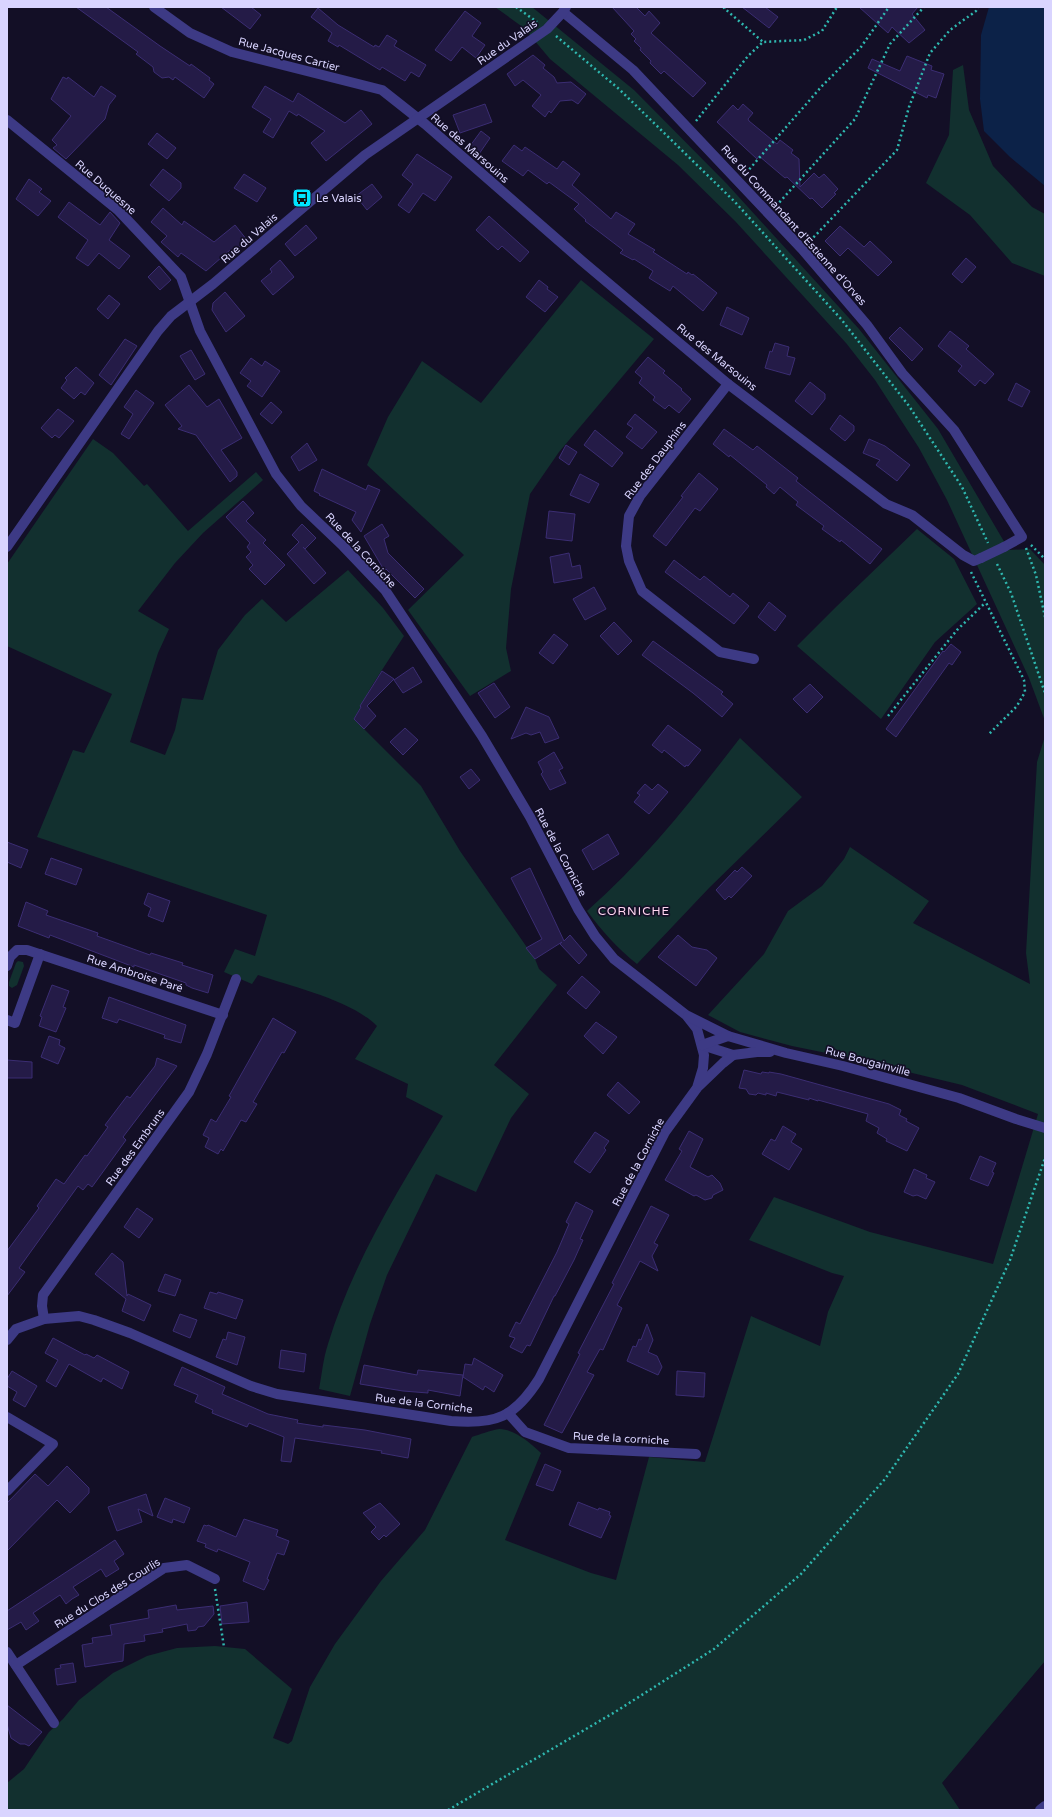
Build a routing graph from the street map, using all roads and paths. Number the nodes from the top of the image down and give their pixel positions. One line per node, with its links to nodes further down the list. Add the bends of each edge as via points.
1 (154, 7): 11 (street, Rue Jacques Cartier, via 190,33 232,52 382,90)
2 (516, 7): 9 (path)
3 (725, 7): 10 (path)
4 (837, 7): 10 (path, via 822,31 804,40)
5 (889, 7): 14 (path, via 861,46 822,86)
6 (924, 7): 15 (path, via 890,44 855,119)
7 (978, 7): 16 (path, via 950,30 930,53 909,107 897,150)
8 (565, 10): 9 (street, Rue du Valais); 13 (street, Rue du Commandant d'Estienne d'Orves, via 633,70)
9 (547, 29): 11 (street, Rue du Valais); 20 (path, via 619,89 734,202 841,319 909,406 962,487)
10 (763, 42): 13 (path, via 748,56)
11 (418, 118): 17 (street, Rue du Valais, via 365,155); 18 (street, Rue des Marsouins)
12 (7, 120): 17 (street, Rue Duquesne, via 118,210 181,277)
13 (690, 129): 14 (street, Rue du Commandant d'Estienne d'Orves)
14 (739, 181): 15 (street, Rue du Commandant d'Estienne d'Orves)
15 (769, 214): 16 (street, Rue du Commandant d'Estienne d'Orves)
16 (802, 249): 19 (street, Rue du Commandant d'Estienne d'Orves, via 867,325 902,372 954,430)
17 (190, 302): 21 (street, Rue du Valais, via 171,316 158,331); 35 (street, Rue de la Corniche, via 200,331 276,474 301,506 385,590 482,736 596,936 614,959)
18 (728, 384): 22 (street, Rue des Marsouins, via 886,504 912,515); 27 (street, Rue des Dauphins, via 640,496 629,516 626,546 634,575 642,591 720,652)
19 (1022, 537): 22 (street, Rue des Marsouins, bridge, via 974,561); 24 (path); 26 (path, via 1036,575)
20 (988, 544)
21 (7, 547)
22 (963, 555): 25 (path)
23 (994, 558): 28 (path, via 1011,593)
24 (1045, 559)
25 (985, 603): 29 (path, via 957,630); 30 (path, via 1024,680 1026,692 1017,706)
26 (1045, 617)
27 (754, 659)
28 (1045, 693)
29 (888, 716)
30 (989, 734)
31 (40, 954): 32 (street, Rue Ambroise Paré, via 17,950 10,957); 34 (street, Rue Ambroise Paré); 36 (street)
32 (7, 966)
33 (236, 979): 34 (street, Rue des Embruns)
34 (223, 1015): 44 (street, Rue des Embruns, via 189,1092 44,1295)
35 (686, 1015): 37 (street, Rue Bougainville); 38 (street, Rue de la Corniche, via 697,1030)
36 (11, 1021)
37 (728, 1036): 38 (street); 39 (street, Rue Bougainville)
38 (702, 1045): 40 (street); 41 (street, Rue de la Corniche, via 703,1068)
39 (786, 1053): 40 (street, via 757,1052); 42 (street, Rue Bougainville, via 959,1098)
40 (733, 1055): 41 (street)
41 (697, 1088): 46 (street, Rue de la Corniche, via 665,1132 539,1379 528,1397)
42 (1045, 1128)
43 (1045, 1158): 56 (path, via 1010,1260 958,1374 885,1479 801,1574 714,1648 615,1712)
44 (44, 1319): 45 (street, Rue de la Corniche, via 16,1329); 46 (street, Rue de la Corniche, via 79,1316 94,1320 251,1386 277,1394 458,1422 490,1421)
45 (7, 1340)
46 (508, 1413): 48 (street, Rue de la corniche, via 525,1432 569,1448)
47 (7, 1417): 49 (street, via 53,1444)
48 (696, 1454)
49 (7, 1491)
50 (215, 1579): 51 (path); 53 (street, Rue du Clos des Courlis, via 187,1565 164,1568)
51 (224, 1647)
52 (7, 1652): 53 (street)
53 (16, 1665): 54 (street)
54 (54, 1723)
55 (1045, 1806): 57 (street)
56 (448, 1810)
57 (1040, 1810)

